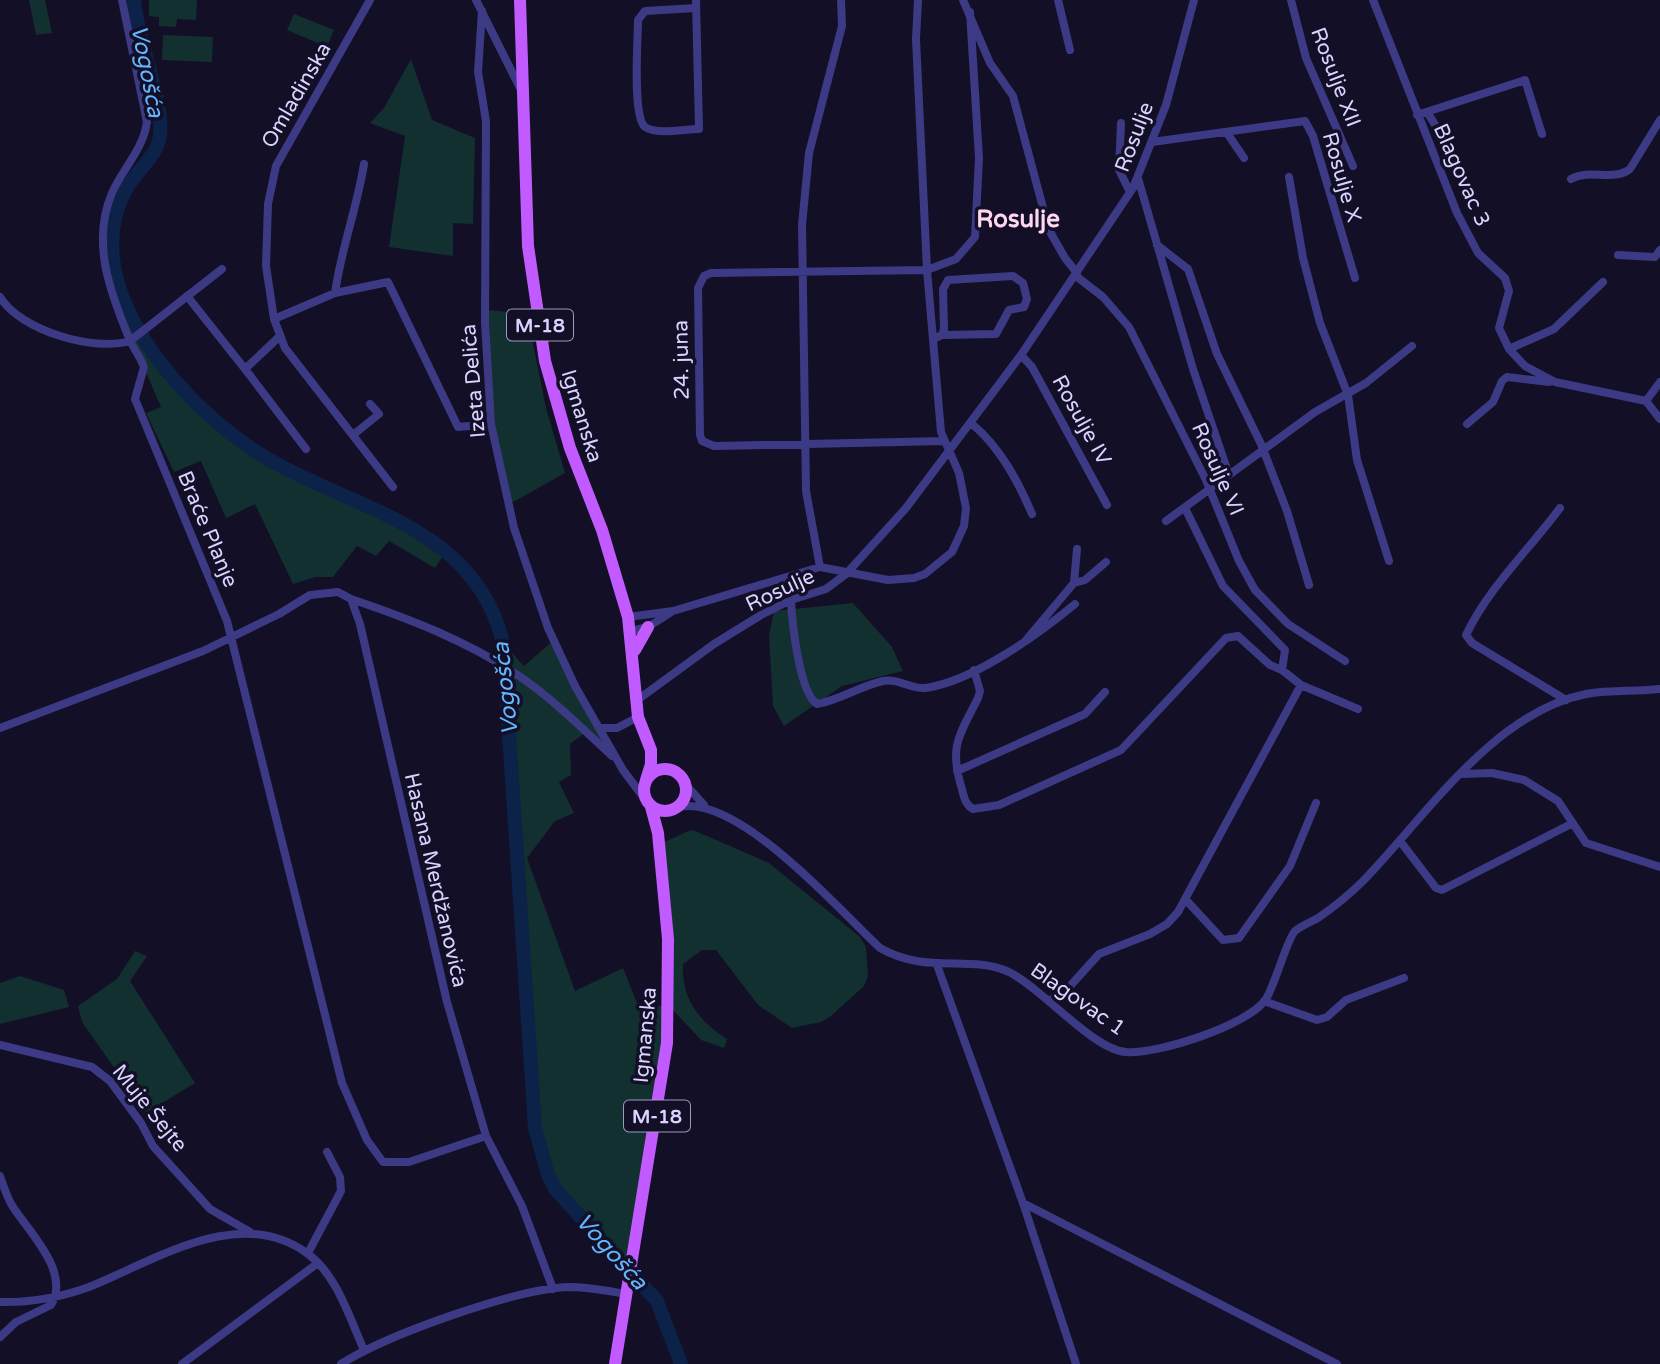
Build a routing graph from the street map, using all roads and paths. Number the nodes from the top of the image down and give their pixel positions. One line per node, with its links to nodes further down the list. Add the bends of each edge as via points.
1 (122, 0): 48 (street, Braće Planje, via 147,122 145,139 110,197 103,243 106,272)
2 (370, 0): 45 (street, Omladinska, via 276,166 268,204 266,266)
3 (476, 0): 13 (street)
4 (520, 0): 16 (main road, Igmanska / M-18)
5 (841, 0): 38 (street, via 842,26 809,153)
6 (918, 0): 37 (street)
7 (963, 0): 14 (street)
8 (1058, 0): 15 (street)
9 (1194, 0): 25 (street, Rosulje)
10 (1291, 0): 28 (street, Rosulje XII, via 1306,58)
11 (1373, 0): 18 (street, Blagovac 3)
12 (696, 4): 12 (street, via 645,11 638,20 638,107 642,123 649,128 699,129)
13 (482, 11): 16 (street); 59 (street, Izeta Delića, via 478,72 486,130 485,322)
14 (970, 12): 37 (street, 24. juna, via 979,158 977,225 966,252); 39 (street, via 990,63 1013,96 1049,230)
15 (1070, 50)
16 (522, 91): 87 (main road, Igmanska / M-18, via 528,246 545,361)
17 (1427, 112): 18 (street); 22 (street); 24 (street, via 1525,80)
18 (1417, 115): 50 (street, Blagovac 3, via 1478,253 1505,278 1509,291 1499,328)
19 (1660, 120): 21 (street)
20 (1121, 124): 32 (street, via 1119,170)
21 (1657, 130): 31 (street, via 1623,174 1581,173)
22 (1439, 131)
23 (1227, 133): 25 (street, Rosulje X); 26 (street); 40 (street, Rosulje X, via 1305,121)
24 (1542, 134)
25 (1152, 142): 30 (street, Rosulje)
26 (1244, 158)
27 (364, 164): 42 (street)
28 (1353, 166)
29 (1289, 177): 55 (street, via 1320,323)
30 (1138, 178): 32 (street, Rosulje); 33 (street)
31 (1571, 179)
32 (1130, 192): 39 (street, Rosulje)
33 (1157, 245): 66 (street, via 1188,269 1217,354); 68 (street)
34 (1660, 250): 35 (street, via 1649,259)
35 (1618, 256)
36 (222, 269): 43 (street)
37 (928, 270): 38 (street, 24. juna); 47 (street)
38 (803, 274): 64 (street); 64 (street, 24. juna, via 711,274 704,276 698,288 702,441 714,446)
39 (1076, 275): 51 (street, Rosulje); 70 (street, Rosulje VI, via 1104,297 1129,327)
40 (1355, 278)
41 (1603, 282): 50 (street, via 1554,329)
42 (335, 293): 45 (street); 59 (street, via 388,282 458,427)
43 (187, 296): 48 (street); 52 (street)
44 (0, 297): 48 (street, via 14,315 52,333 110,345)
45 (274, 319): 46 (street, Omladinska)
46 (280, 336): 52 (street); 62 (street, Omladinska)
47 (937, 337): 47 (street, via 944,330 943,289 948,280 1013,276 1024,283 1024,307 1009,310 996,334); 63 (street)
48 (132, 339): 90 (street, Braće Planje, via 144,367 135,399 221,603)
49 (1412, 346): 55 (street)
50 (1510, 349): 54 (street, via 1525,366)
51 (1021, 355): 60 (street, Rosulje); 71 (street, Rosulje IV, via 1032,367)
52 (245, 369): 65 (street)
53 (1660, 382): 56 (street)
54 (1555, 383): 56 (street); 61 (street, via 1507,377 1493,402)
55 (1348, 395): 66 (street, via 1315,412); 77 (street, via 1357,460)
56 (1646, 401): 58 (street)
57 (370, 404): 62 (street, via 379,414)
58 (1660, 419)
59 (491, 424): 104 (street, Izeta Delića, via 514,528 548,628)
60 (972, 424): 67 (street, Rosulje); 74 (street, via 1008,466)
61 (1467, 424)
62 (353, 436): 69 (street, Omladinska)
63 (944, 441): 64 (street); 67 (street)
64 (804, 445): 79 (street, via 808,515)
65 (306, 449)
66 (1263, 450): 68 (street); 82 (street)
67 (950, 451): 80 (street, Rosulje); 80 (street, via 966,508 953,552 914,578 887,580)
68 (1229, 475): 70 (street)
69 (393, 487)
70 (1210, 490): 72 (street); 93 (street, Rosulje VI, via 1255,590 1288,624)
71 (1107, 505)
72 (1185, 508): 75 (street); 95 (street, via 1223,586 1285,650)
73 (1560, 508): 99 (street, via 1481,604 1466,635)
74 (1032, 514)
75 (1166, 521)
76 (1077, 549): 81 (street)
77 (1388, 561)
78 (1106, 562): 81 (street, via 1085,580)
79 (820, 567): 80 (street); 86 (street)
80 (846, 574): 84 (street, Rosulje, via 825,589)
81 (1074, 583): 91 (street)
82 (1309, 585)
83 (351, 599): 90 (street, via 338,592 310,595); 106 (street, via 417,621 521,677); 127 (street, Hasana Merdžanovića, via 447,1002)
84 (791, 600): 94 (street, via 800,662 809,695 817,704 880,682 928,687); 100 (street, Rosulje, via 714,644)
85 (1075, 604): 91 (street)
86 (673, 611): 87 (street); 88 (street)
87 (628, 617): 89 (main road, Igmanska / M-18)
88 (649, 627): 89 (street); 92 (main road)
89 (631, 631): 92 (main road, Igmanska / M-18)
90 (230, 639): 103 (street); 127 (street, Braće Planje, via 342,1083 367,1140 383,1162 400,1164)
91 (1024, 643): 94 (street)
92 (633, 653): 100 (main road, Igmanska / M-18)
93 (1345, 661)
94 (974, 670): 108 (street, via 979,691 954,748)
95 (1282, 670): 96 (street); 108 (street, via 1232,636 1112,755 987,808 968,806)
96 (1301, 685): 101 (street); 121 (street)
97 (1659, 691): 99 (street, Blagovac 1, via 1585,694)
98 (1105, 692): 108 (street, via 1086,713)
99 (1566, 700): 109 (street, Blagovac 1, via 1502,734)
100 (636, 701): 102 (main road, Igmanska / M-18)
101 (1358, 709)
102 (638, 717): 104 (street, via 617,729); 105 (main road, Igmanska / M-18)
103 (0, 728)
104 (600, 728): 106 (street, Izeta Delića)
105 (651, 750): 107 (main road, Igmanska / M-18); 111 (main road, M-18)
106 (617, 760): 110 (street, Izeta Delića)
107 (672, 770): 111 (main road, via 657,770); 112 (main road, M-18)
108 (957, 771)
109 (1462, 774): 117 (street, via 1524,779 1558,801); 119 (street, Blagovac 1)
110 (631, 780): 111 (street); 114 (street, Izeta Delića)
111 (645, 781): 114 (main road, M-18)
112 (685, 784): 115 (street); 116 (main road, via 685,796)
113 (1315, 803): 121 (street, via 1290,866 1239,938 1223,940)
114 (649, 804): 116 (main road); 118 (main road, Igmanska / M-18)
115 (704, 805): 116 (street); 122 (street, Blagovac 1, via 774,847 880,948)
116 (674, 809): 118 (main road)
117 (1573, 823): 119 (street, via 1442,890); 120 (street, via 1591,846)
118 (658, 833): 135 (main road, Igmanska / M-18, via 669,961 668,1031)
119 (1399, 841): 125 (street, Blagovac 1, via 1343,900 1294,932)
120 (1660, 867)
121 (1186, 900): 124 (street, via 1167,924 1099,954)
122 (937, 965): 124 (street, Blagovac 1, via 995,968); 130 (street)
123 (1404, 978): 125 (street, via 1346,1000 1317,1020)
124 (1049, 1001): 125 (street, Blagovac 1, via 1097,1039 1126,1052 1219,1031 1251,1015)
125 (1264, 1001)
126 (0, 1045): 131 (street, Muje Šejte, via 92,1067 110,1081 153,1146 210,1209)
127 (486, 1136): 134 (street, Hasana Merdžanovića, via 522,1206)
128 (327, 1152): 132 (street, via 340,1177 341,1191)
129 (0, 1176): 136 (street, via 9,1200 57,1278)
130 (1023, 1203): 143 (street); 144 (street)
131 (250, 1232): 132 (street, Muje Šejte); 136 (street, via 176,1249)
132 (308, 1253): 133 (street, Muje Šejte)
133 (318, 1263): 139 (street, Muje Šejte, via 336,1288); 140 (street)
134 (553, 1289): 135 (street); 139 (street, via 471,1310)
135 (627, 1294): 142 (main road, Igmanska / M-18)
136 (56, 1297): 137 (street); 138 (street, via 51,1305 16,1322)
137 (0, 1303)
138 (0, 1337)
139 (364, 1350): 141 (street)
140 (182, 1364)
141 (341, 1364)
142 (615, 1364)
143 (1076, 1364)
144 (1337, 1364)

